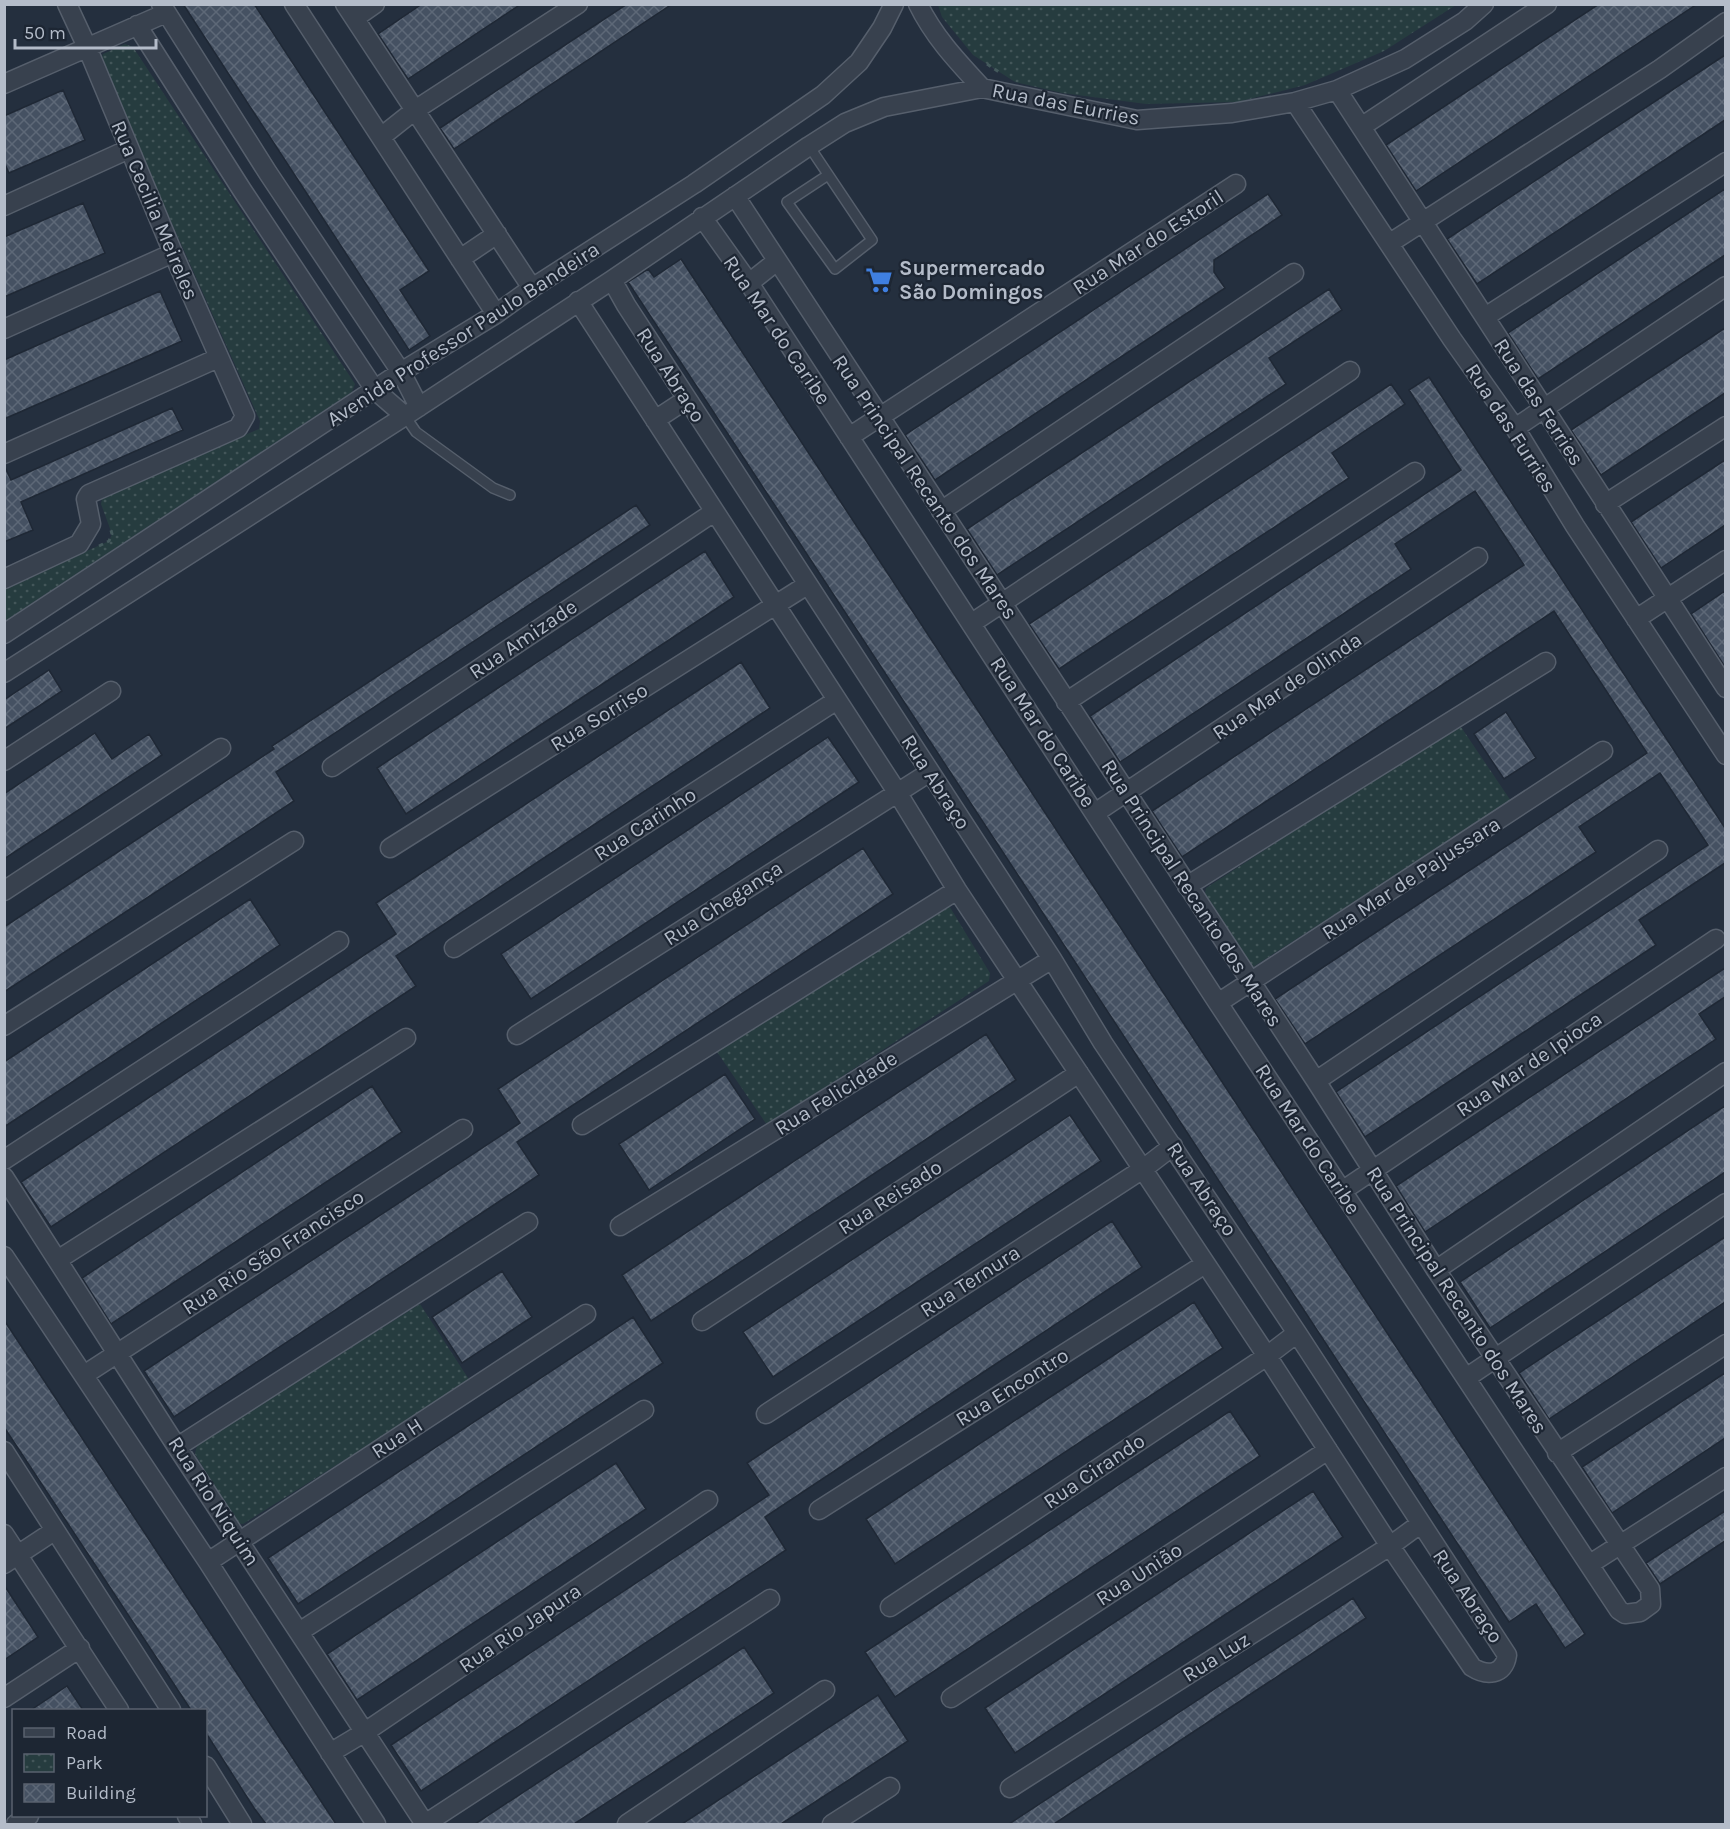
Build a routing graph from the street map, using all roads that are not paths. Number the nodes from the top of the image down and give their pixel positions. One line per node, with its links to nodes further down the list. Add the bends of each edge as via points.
1 (67, 4): 13 (street, Rua Cecilia Meireles)
2 (294, 4): 20 (street)
3 (375, 4): 10 (street)
4 (578, 4): 18 (street)
5 (894, 4): 41 (street, Avenida Professor Paulo Bandeira, via 859,62 823,95)
6 (918, 4): 15 (street, via 951,55)
7 (1484, 4): 16 (street, Rua das Eurries, via 1465,21 1405,59)
8 (1547, 4): 19 (street)
9 (163, 9): 12 (street); 24 (street)
10 (350, 11): 18 (street)
11 (1725, 22): 31 (street, via 1660,69)
12 (137, 25): 13 (street); 27 (street)
13 (87, 47): 14 (street); 22 (street, Rua Cecilia Meireles)
14 (4, 84)
15 (982, 88): 17 (street, Rua das Eurries, via 1137,120 1232,113); 21 (street, Avenida Professor Paulo Bandeira, via 884,107 845,123)
16 (1337, 90): 17 (street, Rua das Eurries); 19 (street, Rua das Ferries)
17 (1295, 102): 33 (street, Rua das Furries)
18 (415, 110): 20 (street); 32 (street)
19 (1357, 122): 31 (street, Rua das Ferries)
20 (381, 137): 35 (street)
21 (809, 146): 25 (lane); 28 (street, Avenida Professor Paulo Bandeira)
22 (129, 149): 29 (street); 34 (street, Rua Cecilia Meireles)
23 (1725, 162): 44 (street)
24 (268, 173): 27 (street); 48 (street)
25 (828, 175): 25 (lane, via 787,202 834,269 872,240)
26 (1236, 184): 53 (street, Rua Mar do Estoril)
27 (242, 190): 49 (street)
28 (735, 196): 30 (street, Avenida Professor Paulo Bandeira); 36 (street, Rua Principal Recanto dos Mares)
29 (4, 206)
30 (702, 217): 38 (street, Avenida Professor Paulo Bandeira); 39 (street, Rua Mar do Caribe)
31 (1422, 223): 33 (street); 44 (street, Rua das Ferries)
32 (497, 234): 35 (street); 41 (street)
33 (1390, 243): 56 (street, Rua das Furries)
34 (173, 253): 45 (street); 46 (street, Rua Cecilia Meireles)
35 (460, 260): 43 (street)
36 (777, 261): 39 (street); 53 (street, Rua Principal Recanto dos Mares)
37 (1294, 273): 62 (street)
38 (612, 280): 42 (street, Avenida Professor Paulo Bandeira); 50 (street, Rua Abraço)
39 (748, 283): 57 (street, Rua Mar do Caribe)
40 (1725, 286): 51 (street)
41 (532, 288): 43 (street, Avenida Professor Paulo Bandeira)
42 (578, 301): 52 (street, Avenida Professor Paulo Bandeira); 54 (street, Rua Abraço)
43 (496, 314): 48 (street, Avenida Professor Paulo Bandeira)
44 (1485, 317): 51 (street, Rua das Ferries)
45 (4, 329)
46 (218, 358): 58 (street); 66 (street, Rua Cecilia Meireles, via 245,416 238,428 89,494 86,499 91,524 80,544)
47 (1350, 371): 69 (street)
48 (400, 372): 49 (street, Avenida Professor Paulo Bandeira); 52 (street)
49 (375, 390): 52 (street); 73 (street, Avenida Professor Paulo Bandeira)
50 (687, 399): 54 (street); 67 (street, Rua Abraço)
51 (1544, 411): 56 (street); 61 (street, Rua das Ferries)
52 (412, 412): 60 (lane, via 416,432 493,488); 75 (street, Avenida Professor Paulo Bandeira)
53 (879, 418): 57 (street, Rua Mar do Estoril); 62 (street, Rua Principal Recanto dos Mares)
54 (655, 420): 63 (street, Rua Abraço)
55 (1725, 426): 61 (street)
56 (1515, 429): 71 (street, Rua das Furries)
57 (849, 437): 72 (street, Rua Mar do Caribe)
58 (4, 454)
59 (1416, 472): 79 (street)
60 (510, 495)
61 (1605, 504): 68 (street, Rua das Ferries)
62 (941, 511): 69 (street, Rua Principal Recanto dos Mares)
63 (714, 512): 70 (street, Rua Abraço); 84 (street, Rua Amizade)
64 (1478, 557): 87 (street, Rua Mar de Olinda)
65 (1725, 560): 68 (street)
66 (4, 579)
67 (807, 585): 70 (street, Rua Sorriso); 85 (street, Rua Abraço)
68 (1666, 598): 71 (street); 76 (street, Rua das Ferries)
69 (1002, 602): 72 (street); 79 (street, Rua Principal Recanto dos Mares)
70 (776, 605): 78 (street, Rua Abraço); 90 (street, Rua Sorriso)
71 (1636, 619): 82 (street, Rua das Furries)
72 (972, 623): 88 (street, Rua Mar do Caribe)
73 (4, 634)
74 (1546, 662): 92 (street)
75 (4, 673)
76 (1725, 688)
77 (111, 691): 83 (street)
78 (837, 700): 86 (street, Rua Abraço); 97 (street, Rua Carinho)
79 (1066, 702): 87 (street, Rua Principal Recanto dos Mares)
80 (221, 748): 94 (street)
81 (1603, 751): 100 (street, Rua Mar de Pajussara)
82 (1725, 754)
83 (4, 761)
84 (332, 767)
85 (930, 772): 86 (street, Rua Chegança); 98 (street, Rua Abraço)
86 (897, 792): 93 (street, Rua Abraço); 103 (street, Rua Chegança)
87 (1126, 793): 88 (street, Rua Mar de Olinda); 92 (street, Rua Principal Recanto dos Mares)
88 (1095, 813): 101 (street, Rua Mar do Caribe)
89 (294, 842): 102 (street)
90 (390, 848)
91 (1658, 850): 107 (street)
92 (1187, 886): 100 (street, Rua Principal Recanto dos Mares)
93 (957, 890): 99 (street, Rua Abraço); 108 (street)
94 (4, 891)
95 (1716, 939): 113 (street, Rua Mar de Ipioca)
96 (339, 941): 111 (street)
97 (454, 948)
98 (1052, 960): 99 (street, Rua Felicidade); 110 (street, Rua Abraço)
99 (1018, 981): 106 (street, Rua Abraço); 118 (street, Rua Felicidade)
100 (1251, 983): 101 (street, Rua Mar de Pajussara); 107 (street, Rua Principal Recanto dos Mares)
101 (1218, 1003): 115 (street, Rua Mar do Caribe)
102 (4, 1026)
103 (516, 1035)
104 (406, 1038): 120 (street)
105 (1725, 1072): 122 (street)
106 (1079, 1073): 112 (street, Rua Abraço); 124 (street, Rua Reisado)
107 (1316, 1082): 113 (street, Rua Principal Recanto dos Mares)
108 (582, 1125)
109 (463, 1129): 127 (street, Rua Rio São Francisco)
110 (1173, 1146): 112 (street, Rua Ternura); 125 (street, Rua Abraço)
111 (4, 1160)
112 (1143, 1169): 121 (street, Rua Abraço); 133 (street, Rua Ternura)
113 (1372, 1170): 115 (street, Rua Mar de Ipioca); 122 (street, Rua Principal Recanto dos Mares)
114 (4, 1177): 120 (street, Rua Rio Niquim)
115 (1342, 1191): 131 (street, Rua Mar do Caribe)
116 (1725, 1203): 129 (street)
117 (528, 1222): 134 (street)
118 (620, 1226)
119 (4, 1256): 130 (street, Rua Rio Niquim)
120 (58, 1259): 127 (street, Rua Rio Niquim)
121 (1205, 1264): 128 (street, Rua Abraço); 140 (street, Rua Encontro)
122 (1436, 1270): 129 (street, Rua Principal Recanto dos Mares)
123 (586, 1314): 144 (street, Rua H)
124 (702, 1321)
125 (1297, 1334): 128 (street, Rua Cirando); 141 (street, Rua Abraço)
126 (1725, 1344): 137 (street)
127 (118, 1352): 130 (street, Rua Rio São Francisco); 134 (street, Rua Rio Niquim)
128 (1267, 1356): 135 (street, Rua Abraço); 152 (street, Rua Cirando)
129 (1496, 1360): 131 (street); 137 (street, Rua Principal Recanto dos Mares)
130 (84, 1375): 148 (street, Rua Rio Niquim)
131 (1466, 1378): 149 (street, Rua Mar do Caribe)
132 (644, 1410): 153 (street)
133 (766, 1414)
134 (177, 1447): 144 (street, Rua Rio Niquim)
135 (1328, 1450): 146 (street, Rua Abraço); 157 (street, Rua União)
136 (4, 1452): 142 (street)
137 (1557, 1453): 145 (street, Rua Principal Recanto dos Mares)
138 (1725, 1477): 145 (street)
139 (708, 1500): 160 (street, Rua Rio Japura)
140 (819, 1510)
141 (1420, 1524): 146 (street, Rua Luz); 146 (street, Rua Abraço, via 1507,1655 1497,1671 1481,1672 1472,1667)
142 (54, 1531): 147 (street); 159 (street)
143 (4, 1534): 147 (street)
144 (240, 1541): 148 (street, Rua H); 153 (street, Rua Rio Niquim)
145 (1619, 1545): 149 (street); 150 (street, Rua Principal Recanto dos Mares)
146 (1390, 1546): 164 (street, Rua Luz)
147 (11, 1559): 154 (street)
148 (208, 1562): 161 (street, Rua Rio Niquim)
149 (1590, 1564): 150 (street, Rua Mar do Caribe, via 1625,1614 1640,1612 1651,1604)
150 (1650, 1589)
151 (770, 1599): 167 (street)
152 (890, 1607)
153 (299, 1632): 160 (street, Rua Rio Niquim)
154 (80, 1648): 156 (street); 158 (street)
155 (825, 1690): 168 (street)
156 (4, 1698)
157 (951, 1698)
158 (118, 1709)
159 (170, 1709)
160 (365, 1732): 161 (street, Rua Rio Japura); 167 (street, Rua Rio Niquim)
161 (330, 1753): 166 (street, Rua Rio Niquim)
162 (207, 1768): 165 (street)
163 (890, 1786): 169 (street)
164 (1010, 1788)
165 (242, 1824)
166 (376, 1824)
167 (425, 1824)
168 (627, 1824)
169 (832, 1824)

